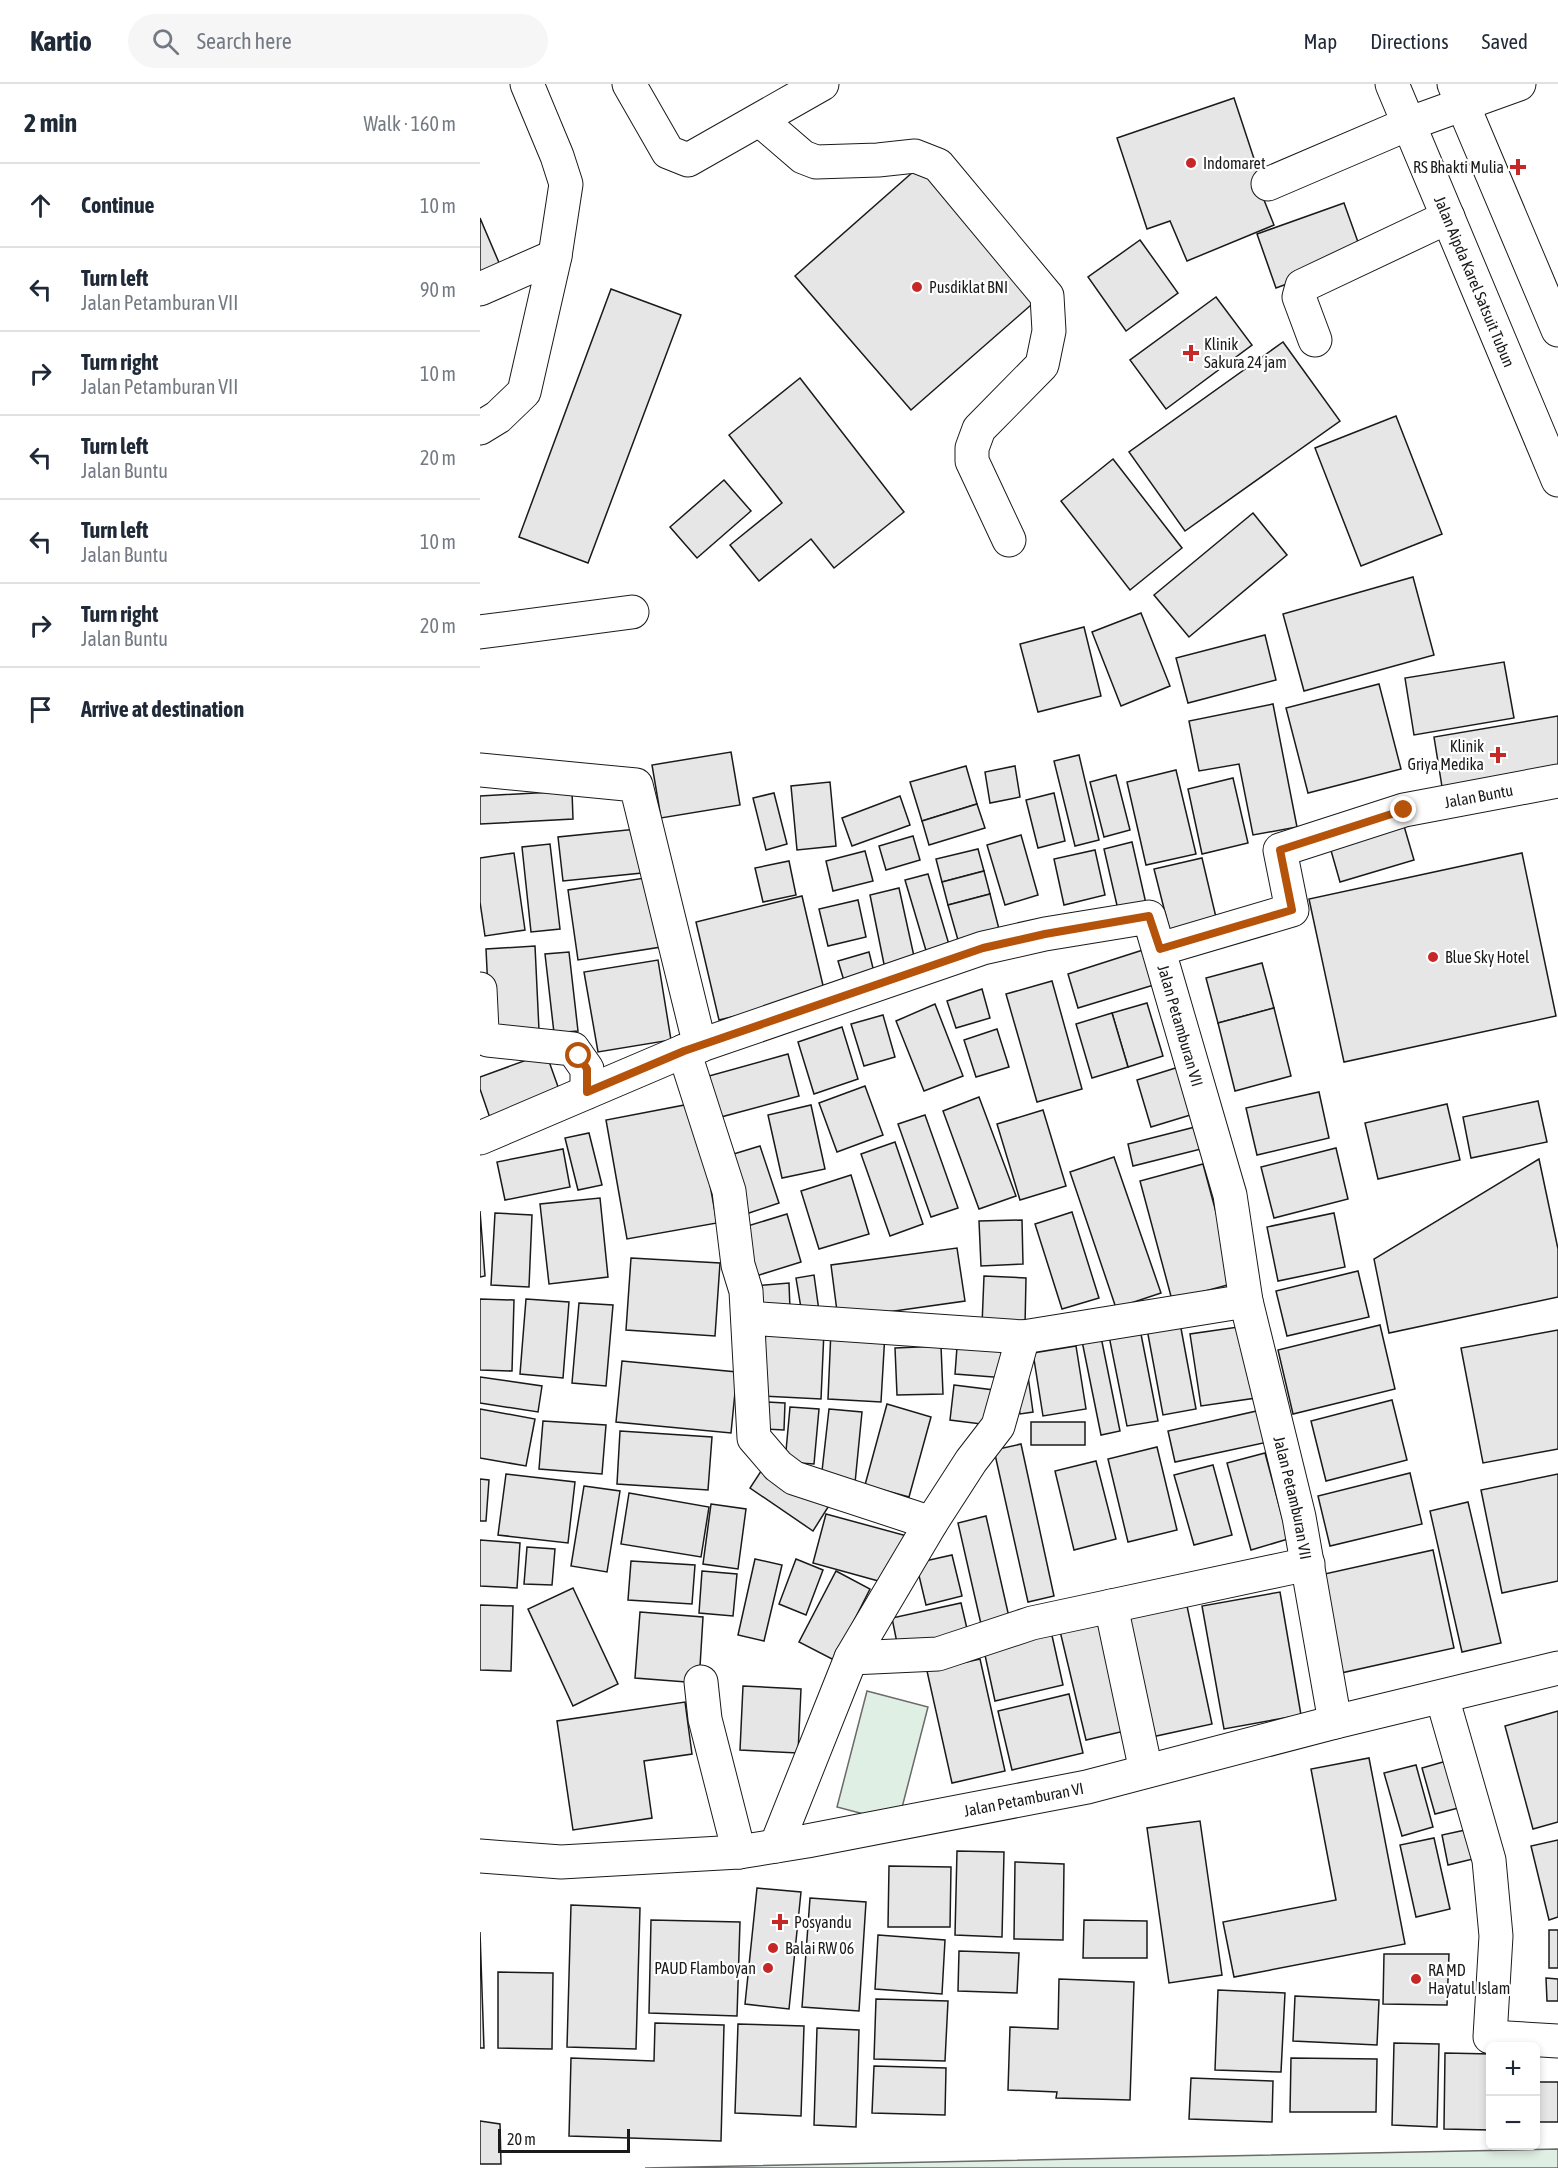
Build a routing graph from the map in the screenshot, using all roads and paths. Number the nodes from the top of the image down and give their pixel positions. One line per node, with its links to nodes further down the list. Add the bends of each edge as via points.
1 (527, 84): 11 (street, via 566,184)
2 (629, 84): 7 (street, via 668,152 688,160)
3 (822, 84): 7 (street)
4 (1392, 84): 8 (street, Jalan Aipda Karel Satsuit Tubun)
5 (1519, 84): 6 (street)
6 (1458, 94): 8 (street); 13 (street)
7 (760, 120): 17 (street, via 803,157 816,162 915,156 938,165 1047,296 1049,331 1042,365 979,429 972,448 972,461)
8 (1408, 124): 9 (street); 10 (street, Jalan Aipda Karel Satsuit Tubun)
9 (1268, 184)
10 (1448, 217): 14 (street, via 1302,286 1299,297); 16 (street, Jalan Aipda Karel Satsuit Tubun)
11 (555, 256): 12 (street); 15 (street, via 524,392)
12 (480, 289)
13 (1555, 317)
14 (1315, 340)
15 (480, 428)
16 (1558, 480)
17 (1009, 540)
18 (632, 612): 19 (street)
19 (480, 632)
20 (480, 770): 24 (street, via 636,785)
21 (1558, 781): 22 (street, Jalan Buntu, via 1404,810 1280,850 1292,910)
22 (1160, 949): 24 (street, Jalan Petamburan VII, via 1149,916 1045,934 983,948); 27 (street, Jalan Petamburan VII, via 1230,1195)
23 (480, 989): 25 (street, via 482,1030 488,1040 573,1049 587,1069)
24 (692, 1049): 25 (street, Jalan Petamburan VII); 28 (street, via 729,1191)
25 (587, 1092): 26 (street, Jalan Petamburan VII)
26 (480, 1138)
27 (1246, 1302): 29 (street); 31 (street, Jalan Petamburan VII)
28 (748, 1318): 29 (street); 30 (street, via 754,1438 778,1466 794,1478)
29 (1023, 1337): 30 (street, via 998,1426)
30 (931, 1523): 33 (street)
31 (1308, 1564): 32 (street); 37 (street, Jalan Petamburan VII)
32 (1111, 1606): 33 (street, via 1032,1623 938,1654); 38 (street)
33 (852, 1658): 39 (street)
34 (1558, 1668): 36 (street, Jalan Petamburan VI)
35 (701, 1682): 40 (street, via 705,1719)
36 (1442, 1697): 37 (street, Jalan Petamburan VI); 42 (street, via 1488,1860 1496,1936 1490,2037)
37 (1335, 1722): 38 (street, Jalan Petamburan VI)
38 (1146, 1771): 39 (street, Jalan Petamburan VI, via 1076,1789)
39 (776, 1845): 40 (street, Jalan Petamburan VI)
40 (739, 1852): 41 (street, Jalan Petamburan VI, via 561,1862)
41 (480, 1856)
42 (1558, 2041)

